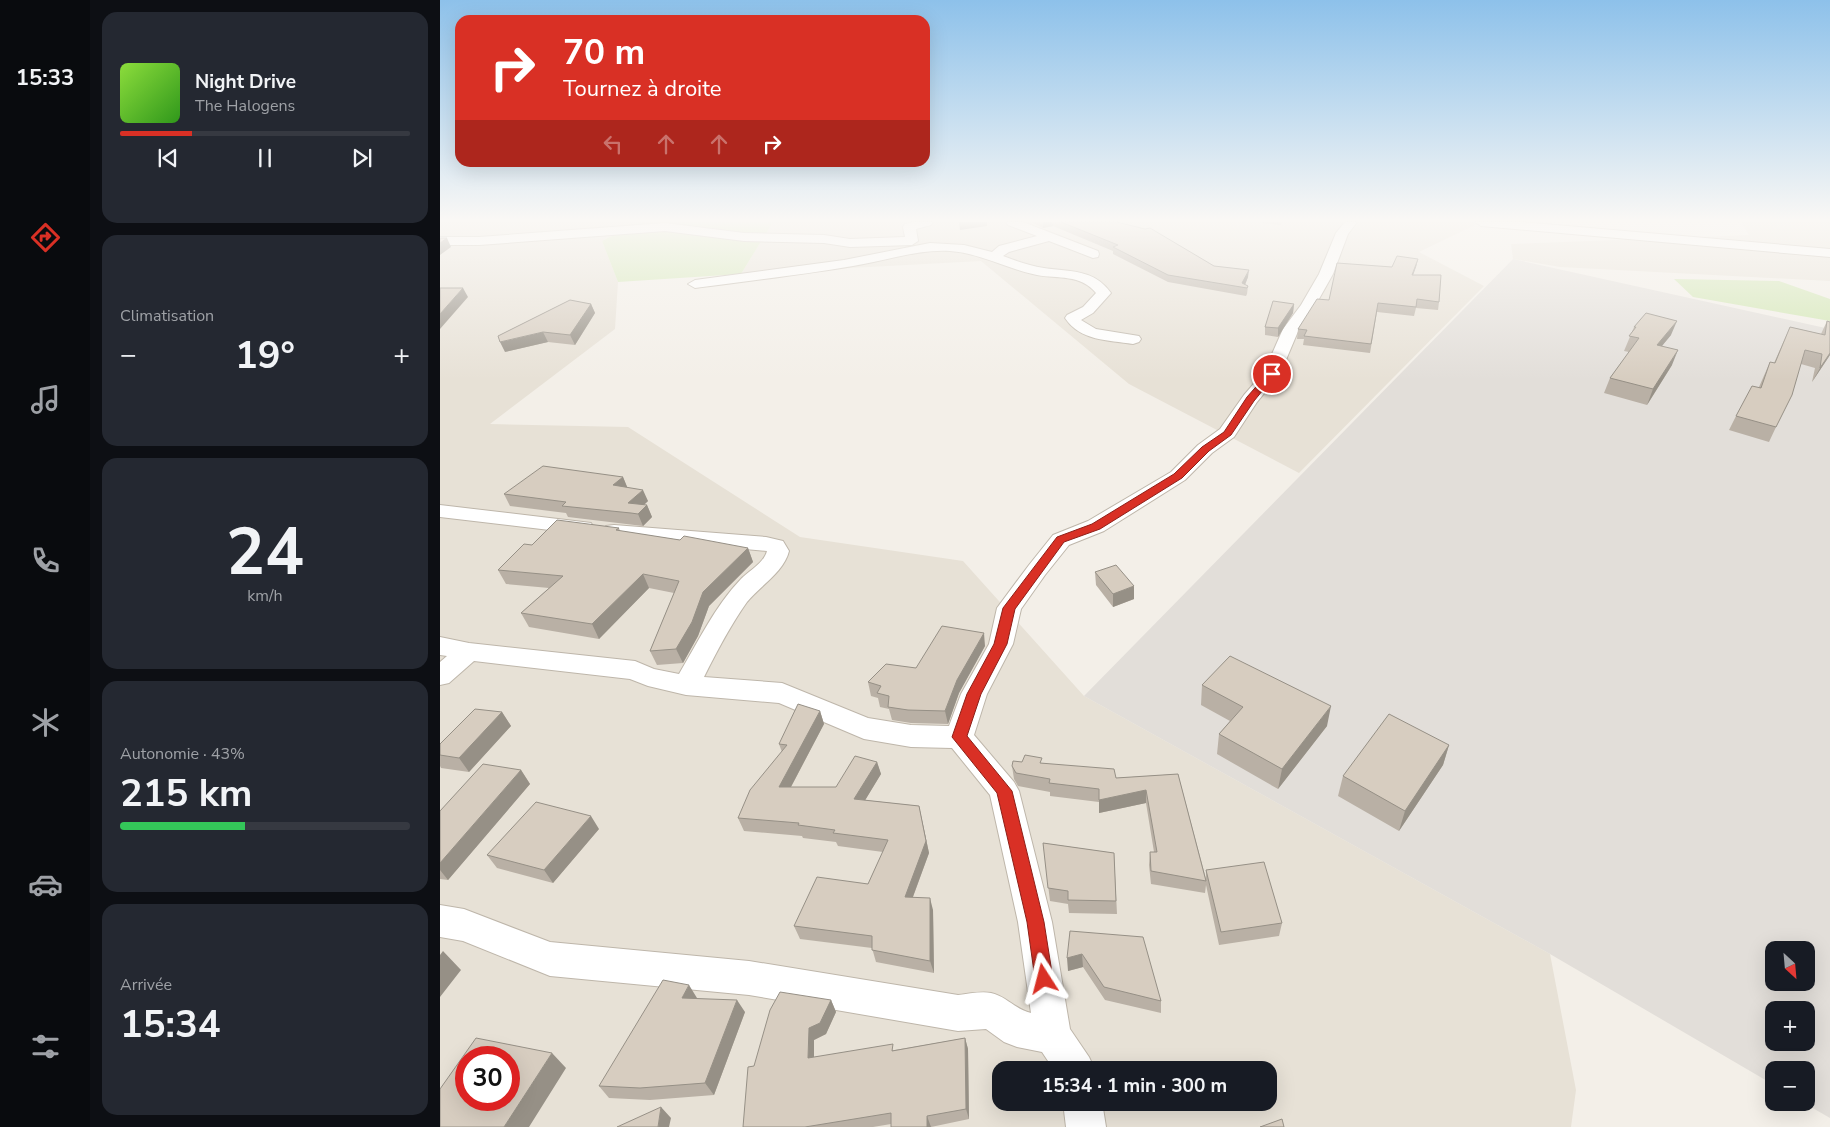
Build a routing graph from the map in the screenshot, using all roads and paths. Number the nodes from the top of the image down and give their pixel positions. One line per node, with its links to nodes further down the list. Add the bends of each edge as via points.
1 (762, 275): 4 (street)
2 (1071, 275): 5 (street, via 1085,276 1097,282 1104,294 1088,310 1072,318 1074,323 1088,332)
3 (1326, 275): 11 (street, via 1291,329 1272,374 1250,399 1227,434 1205,449 1178,476 1096,526 1060,540 1009,608 1001,644 974,694)
4 (695, 284)
5 (1133, 339)
6 (444, 515): 10 (street, via 775,546 778,551 776,558 748,586 716,631)
7 (440, 646): 8 (street)
8 (469, 652): 9 (street); 10 (street, via 635,670 648,677)
9 (440, 676)
10 (686, 685): 11 (street, via 782,692 864,728 911,736)
11 (959, 737): 13 (street, via 1004,791 1035,922)
12 (440, 921): 13 (street, via 464,925 550,959 749,978 958,1013 991,1011 1017,1029)
13 (1053, 1036): 14 (street)
14 (1070, 1061)
15 (1083, 1111): 16 (street)
16 (1086, 1127)

